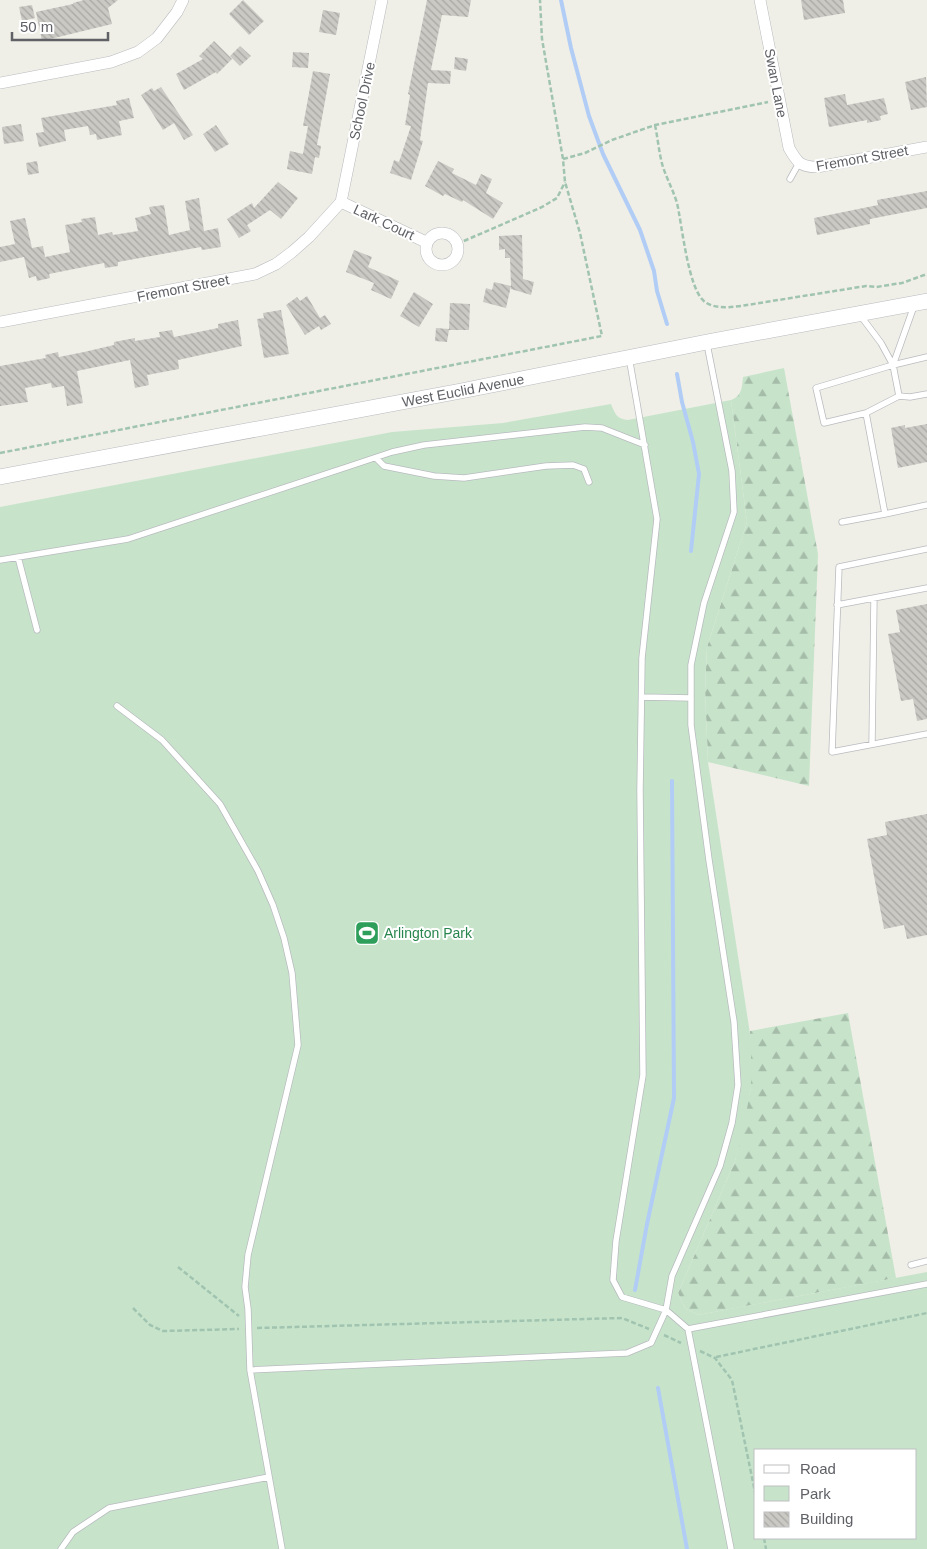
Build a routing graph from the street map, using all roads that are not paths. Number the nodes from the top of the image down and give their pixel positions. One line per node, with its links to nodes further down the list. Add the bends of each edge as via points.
1 (183, 0): 4 (street, via 157,38 138,52 112,62)
2 (382, 0): 8 (street, School Drive)
3 (760, 0): 6 (street, Swan Lane, via 789,148)
4 (0, 83)
5 (927, 147): 6 (street, Fremont Street, via 817,167)
6 (798, 163): 7 (lane)
7 (790, 179)
8 (341, 202): 9 (street, Lark Court); 12 (street, Fremont Street, via 292,252 254,274)
9 (426, 242): 9 (street, Lark Court, via 434,234 445,232 458,244 455,259 446,265 431,262 425,252)
10 (921, 302): 11 (main road, West Euclid Avenue); 16 (lane)
11 (859, 314): 13 (main road, West Euclid Avenue); 16 (lane)
12 (0, 322)
13 (707, 342): 14 (main road, West Euclid Avenue); 35 (lane, via 732,471 734,512 704,603 691,665)
14 (629, 358): 20 (lane); 22 (main road, West Euclid Avenue)
15 (927, 358): 16 (lane)
16 (893, 365): 18 (lane); 19 (lane, via 816,388 824,423)
17 (927, 394): 18 (lane)
18 (899, 396): 19 (lane)
19 (866, 413): 25 (lane)
20 (645, 446): 21 (lane, via 602,428 585,427 424,445); 34 (lane, via 657,519 642,658)
21 (376, 458): 23 (lane, via 384,466 414,473 464,478 573,465 584,469); 28 (lane, via 128,540)
22 (0, 478)
23 (589, 482)
24 (927, 505): 25 (lane)
25 (885, 514): 26 (lane)
26 (842, 522)
27 (927, 550): 32 (lane, via 839,567)
28 (18, 557): 29 (lane); 33 (lane)
29 (0, 560)
30 (927, 588): 31 (lane)
31 (874, 598): 32 (lane); 38 (lane)
32 (837, 605): 38 (lane, via 832,752)
33 (37, 630)
34 (642, 698): 35 (lane); 42 (lane, via 643,1075 612,1280 622,1297)
35 (691, 698): 42 (lane, via 696,767 734,1022 738,1085 720,1166 672,1276)
36 (117, 706): 44 (lane, via 162,740 220,804 273,904 292,973 298,1045 248,1255 245,1287)
37 (927, 734): 38 (lane)
38 (872, 744)
39 (927, 1261): 40 (lane)
40 (911, 1265)
41 (927, 1284): 43 (lane)
42 (666, 1310): 43 (lane); 44 (lane, via 651,1343 628,1353)
43 (688, 1329): 48 (lane)
44 (250, 1370): 45 (lane)
45 (269, 1477): 46 (lane, via 109,1508 73,1532); 47 (lane)
46 (61, 1549)
47 (282, 1549)
48 (731, 1549)

